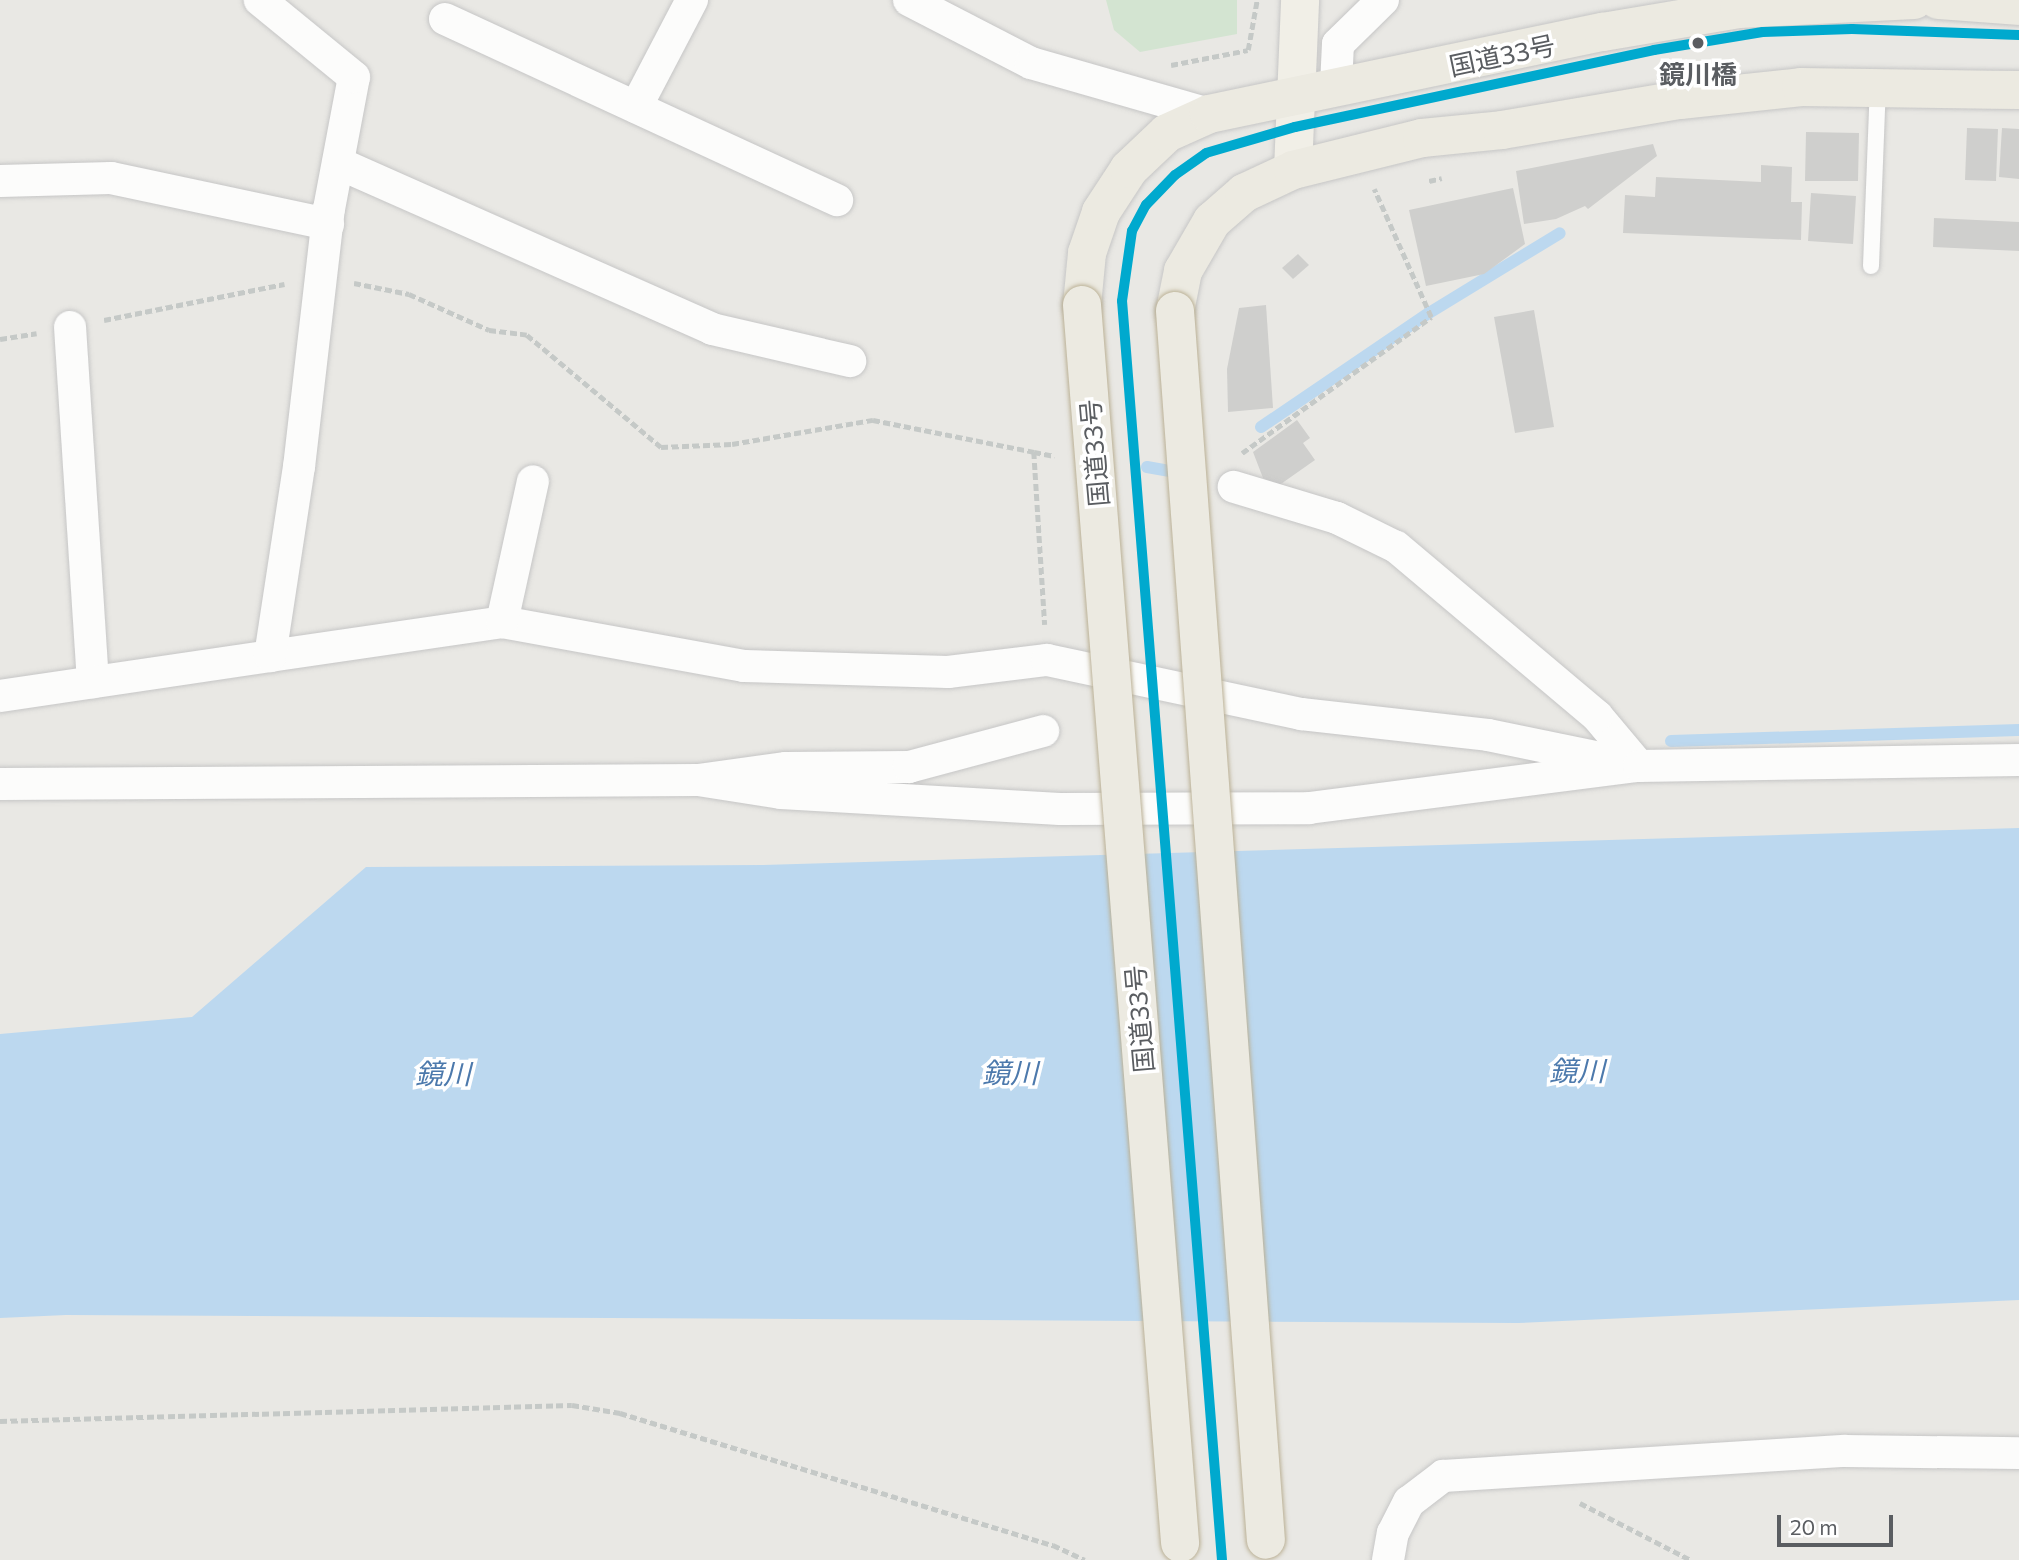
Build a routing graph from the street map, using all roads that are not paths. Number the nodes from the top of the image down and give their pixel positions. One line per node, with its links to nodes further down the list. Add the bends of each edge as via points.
1 (260, 0): 16 (street, via 354,77)
2 (692, 0): 14 (street)
3 (909, 0): 15 (street, via 1031,63)
4 (1300, 0): 13 (main road)
5 (1383, 0): 10 (street, via 1338,44)
6 (1914, 0): 10 (highway, 国道33号, via 1739,9)
7 (1938, 0): 8 (highway)
8 (2019, 6)
9 (445, 19): 14 (street)
10 (1336, 86): 13 (highway, 国道33号)
11 (1878, 87): 12 (highway); 17 (highway, via 1801,87 1680,100 1502,130 1422,138); 21 (lane)
12 (2019, 90)
13 (1296, 97): 15 (highway, 国道33号); 17 (main road)
14 (636, 107): 19 (street)
15 (1209, 114): 37 (highway, 国道33号, bridge, via 1167,133 1129,169 1101,212 1087,253 1082,305)
16 (338, 163): 20 (street); 23 (street, via 712,330)
17 (1293, 170): 36 (highway, bridge, via 1244,193 1212,221 1183,271 1175,311)
18 (0, 181): 20 (street, via 111,178)
19 (837, 200)
20 (328, 224): 27 (street)
21 (1871, 266)
22 (70, 327): 28 (street)
23 (850, 361)
24 (533, 481): 26 (street)
25 (1234, 487): 32 (street, via 1337,518 1396,547 1597,716)
26 (502, 622): 27 (street); 32 (street, via 744,666 948,673 1047,660 1301,714 1488,735)
27 (270, 656): 28 (street)
28 (93, 682): 29 (street)
29 (0, 696)
30 (1043, 731): 33 (street, via 909,767 786,768)
31 (2019, 760): 32 (street)
32 (1639, 766): 33 (street, via 1309,808 1060,809 780,793)
33 (698, 780): 34 (street)
34 (0, 784)
35 (2019, 1453): 38 (street, via 1845,1451 1443,1476 1409,1502 1393,1533)
36 (1266, 1550)
37 (1180, 1552)
38 (1388, 1560)

